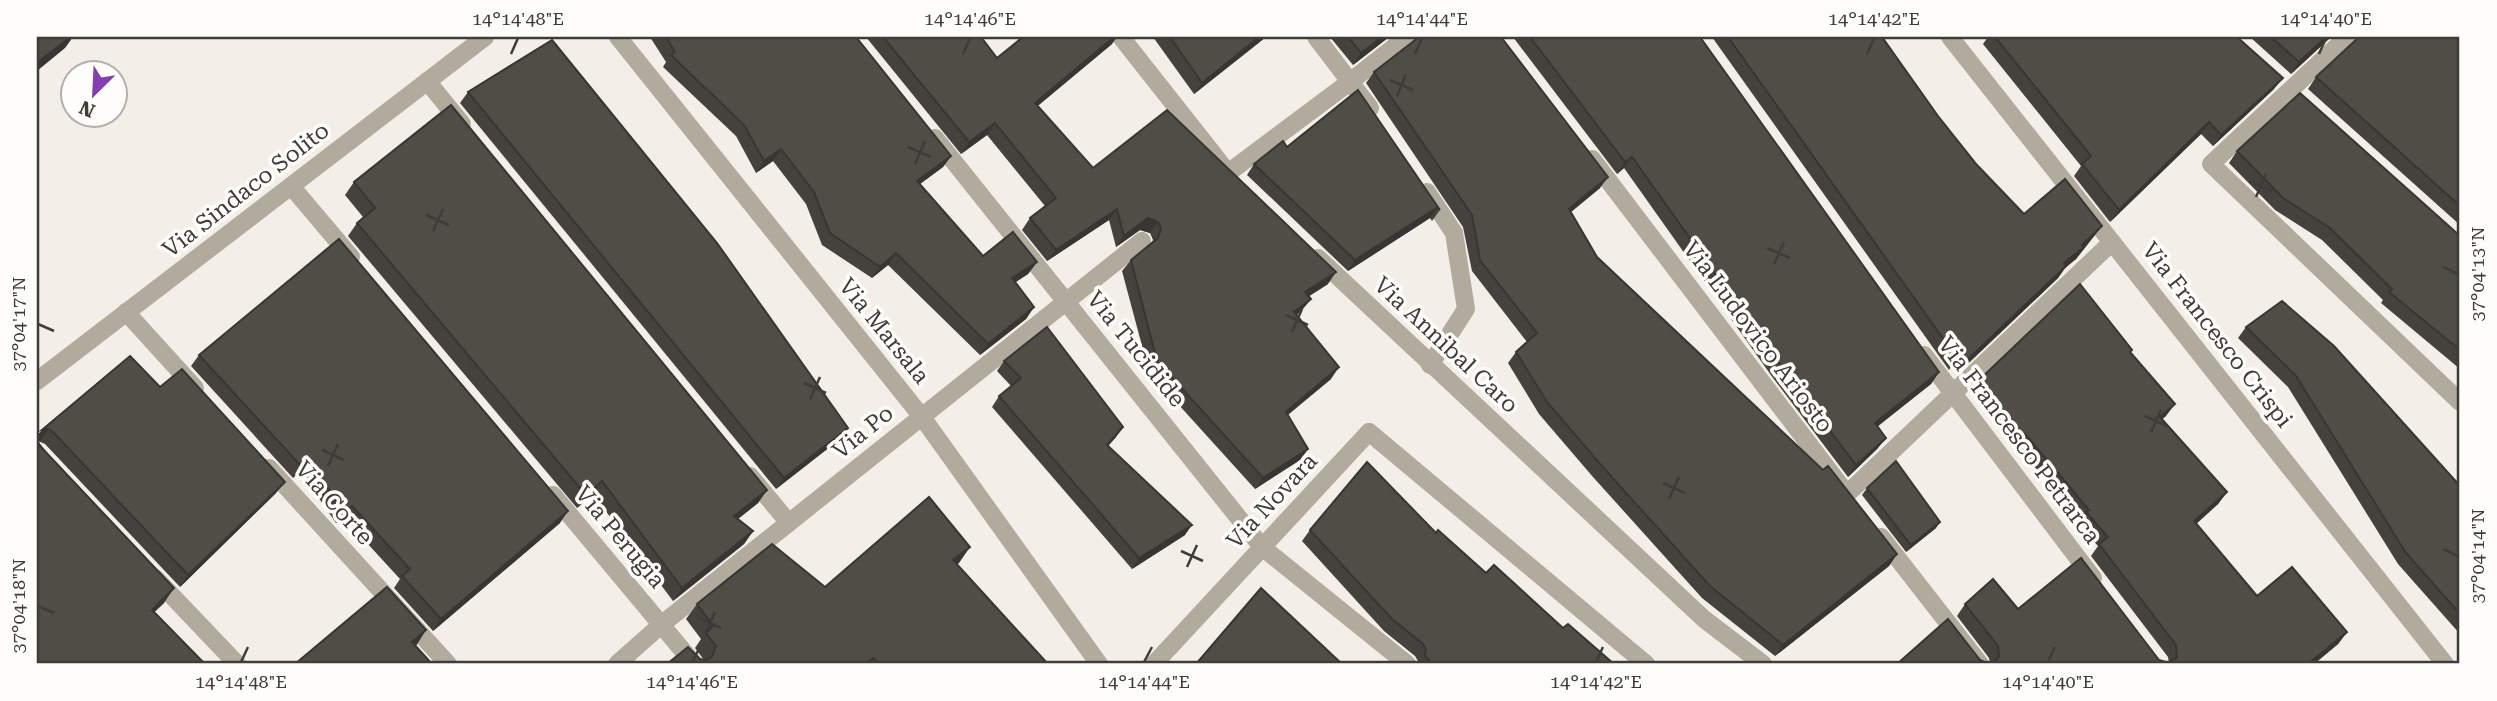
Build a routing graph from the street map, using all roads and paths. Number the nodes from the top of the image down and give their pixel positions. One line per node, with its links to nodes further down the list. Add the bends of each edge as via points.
1 (485, 37): 8 (street, Via Sindaco Solito)
2 (618, 37): 28 (street, Via Marsala)
3 (1121, 37): 9 (street, via 1233,178)
4 (1316, 37): 9 (street)
5 (1407, 37): 9 (street)
6 (1950, 37): 17 (street, Via Francesco Crispi)
7 (2347, 37): 26 (street, via 2211,163)
8 (427, 81): 12 (street); 15 (street, Via Sindaco Solito)
9 (1352, 82): 11 (street)
10 (922, 122): 20 (street, Via Tucidide)
11 (1381, 125)
12 (471, 135)
13 (1582, 146): 25 (street, Via Ludovico Ariosto, via 1851,499)
14 (1418, 179): 23 (street, via 1454,233 1466,309)
15 (291, 186): 19 (street); 21 (street, Via Sindaco Solito)
16 (1142, 241): 20 (street, Via Po)
17 (2112, 242): 25 (street); 48 (street, Via Francesco Crispi)
18 (1309, 250): 23 (street, Via Annibal Caro)
19 (362, 269)
20 (1066, 302): 28 (street, Via Po); 34 (street, Via Tucidide)
21 (126, 313): 24 (street, Via Sindaco Solito); 27 (street)
22 (1912, 338): 25 (street, Via Francesco Petrarca)
23 (1430, 365): 46 (street, Via Annibal Caro, via 1704,619)
24 (37, 382)
25 (1952, 394): 36 (street, Via Francesco Petrarca)
26 (2460, 402)
27 (209, 403)
28 (922, 417): 32 (street, Via Po); 42 (street, Via Marsala)
29 (255, 453): 39 (street, Via Corte)
30 (736, 458): 32 (street)
31 (538, 478): 37 (street, Via Perugia)
32 (789, 523): 37 (street, Via Po)
33 (1872, 526): 47 (street)
34 (1262, 547): 43 (street, Via Novara); 44 (street, Via Tucidide); 45 (street, Via Novara, via 1368,432)
35 (141, 563): 38 (street)
36 (2101, 589)
37 (662, 624): 40 (street, Via Po); 41 (street, Via Perugia)
38 (236, 664)
39 (448, 664)
40 (617, 664)
41 (694, 664)
42 (1099, 664)
43 (1154, 664)
44 (1407, 664)
45 (1646, 664)
46 (1763, 664)
47 (1980, 664)
48 (2445, 664)

